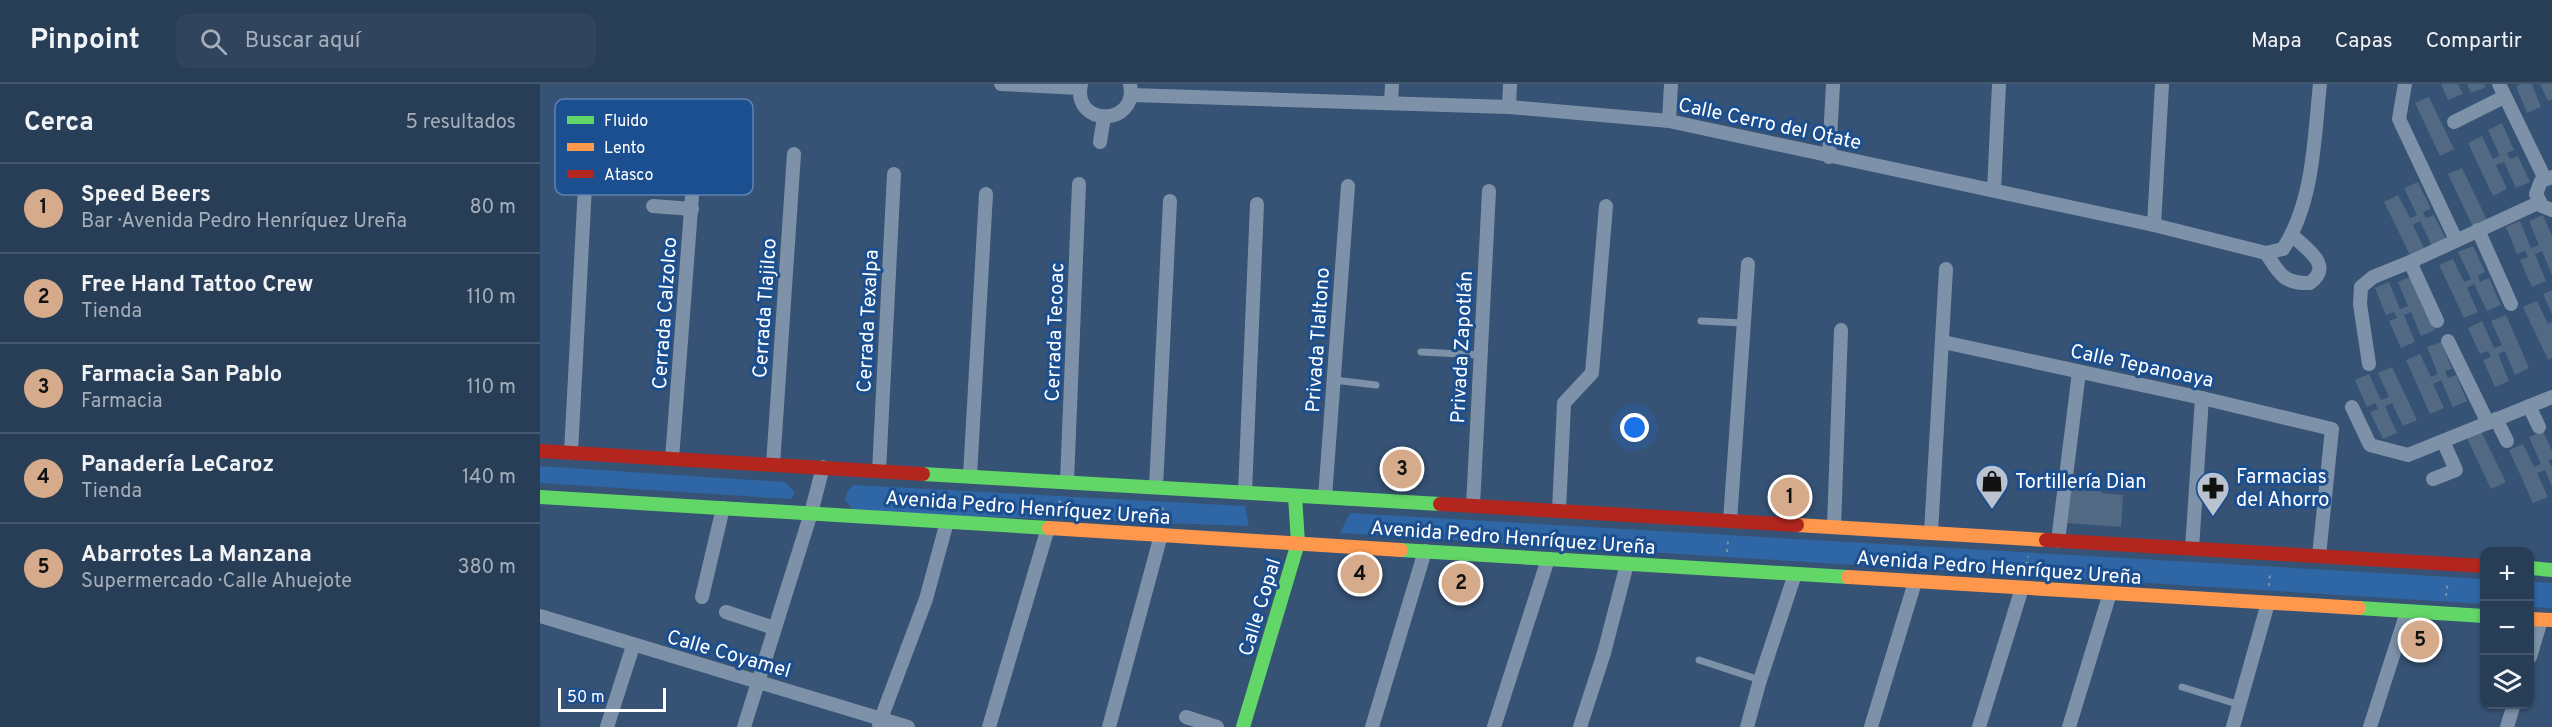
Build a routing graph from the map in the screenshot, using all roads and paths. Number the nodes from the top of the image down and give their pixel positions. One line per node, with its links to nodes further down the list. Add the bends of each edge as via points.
1 (1001, 84): 11 (street)
2 (1276, 84): 14 (street)
3 (1392, 84): 15 (street)
4 (1510, 84): 16 (street)
5 (1671, 84): 18 (street)
6 (1833, 84): 22 (street)
7 (1999, 84): 27 (street)
8 (2162, 84): 39 (street)
9 (2320, 84): 41 (street, via 2312,157 2302,210)
10 (2405, 84): 42 (street, via 2399,119)
11 (1080, 86): 17 (street, via 1085,108)
12 (1130, 90): 14 (street, Calle Cerro del Otate); 17 (street, via 1128,104 1122,111)
13 (2502, 91): 19 (street); 24 (street)
14 (1275, 98): 15 (street, Calle Cerro del Otate)
15 (1391, 102): 16 (street, Calle Cerro del Otate)
16 (1509, 108): 18 (street, Calle Cerro del Otate)
17 (1104, 117): 20 (street)
18 (1669, 121): 22 (street, Calle Cerro del Otate)
19 (2454, 122)
20 (1100, 142)
21 (794, 154): 71 (street, Cerrada Tlajilco)
22 (1829, 157): 27 (street, Calle Cerro del Otate)
23 (894, 174): 73 (street, Cerrada Texalpa)
24 (2549, 178): 33 (street, via 2536,189)
25 (1079, 184): 76 (street, Cerrada Tecoac)
26 (1348, 186): 58 (street, Privada Tlaltono)
27 (1994, 190): 39 (street, Calle Cerro del Otate)
28 (1489, 191): 55 (street, Privada Zapotlán)
29 (986, 194): 74 (street)
30 (585, 195): 69 (street)
31 (693, 195): 37 (street, Cerrada Calzolco)
32 (1170, 201): 77 (street)
33 (2538, 203): 38 (street); 40 (street)
34 (1257, 204): 78 (street)
35 (653, 206): 37 (street)
36 (1606, 206): 85 (street, via 1592,373 1563,403)
37 (692, 209): 70 (street, Cerrada Calzolco)
38 (2552, 210)
39 (2154, 225): 43 (street, Calle Cerro del Otate)
40 (2478, 230): 42 (street); 47 (street)
41 (2292, 235): 43 (street, Calle Cerro del Otate, via 2283,249); 43 (street, via 2317,259 2318,277 2310,283 2288,281)
42 (2456, 240): 44 (street)
43 (2266, 253)
44 (2410, 262): 49 (street); 56 (street, via 2373,277 2361,287)
45 (1748, 264): 50 (street)
46 (1946, 269): 53 (street)
47 (2511, 304)
48 (1701, 321): 50 (lane)
49 (2437, 321)
50 (1743, 323): 87 (street)
51 (1841, 330): 89 (street)
52 (2448, 341): 64 (street)
53 (1943, 342): 57 (street, Calle Tepanoaya); 91 (street)
54 (1421, 352): 55 (lane)
55 (1480, 355): 83 (street, Privada Zapotlán)
56 (2369, 364)
57 (2079, 372): 61 (street, Calle Tepanoaya); 94 (street)
58 (1334, 380): 59 (lane); 81 (street, Privada Tlaltono)
59 (1376, 385)
60 (2552, 397): 62 (street)
61 (2202, 398): 96 (street); 99 (street, Calle Tepanoaya, via 2332,429)
62 (2529, 406): 64 (street); 65 (street)
63 (2352, 407): 66 (street, via 2370,445 2408,455)
64 (2492, 421): 66 (street); 67 (street)
65 (2539, 428)
66 (2443, 441): 75 (street, via 2456,470)
67 (2507, 441)
68 (540, 451): 69 (main road, Avenida Pedro Henríquez Ureña)
69 (571, 453): 70 (main road, Avenida Pedro Henríquez Ureña)
70 (672, 459): 71 (main road, Avenida Pedro Henríquez Ureña)
71 (773, 465): 72 (main road, Avenida Pedro Henríquez Ureña)
72 (823, 468): 73 (main road, Avenida Pedro Henríquez Ureña); 86 (street)
73 (879, 471): 74 (main road, Avenida Pedro Henríquez Ureña)
74 (970, 476): 76 (main road, Avenida Pedro Henríquez Ureña)
75 (2433, 479)
76 (1067, 482): 77 (main road, Avenida Pedro Henríquez Ureña); 90 (path)
77 (1160, 488): 78 (main road, Avenida Pedro Henríquez Ureña); 92 (path)
78 (1245, 492): 79 (main road, Avenida Pedro Henríquez Ureña)
79 (1295, 495): 81 (main road, Avenida Pedro Henríquez Ureña); 95 (main road, Calle Copal)
80 (540, 497): 84 (main road, Avenida Pedro Henríquez Ureña)
81 (1325, 497): 82 (main road, Avenida Pedro Henríquez Ureña)
82 (1429, 503): 83 (main road, Avenida Pedro Henríquez Ureña); 97 (path)
83 (1473, 506): 85 (main road, Avenida Pedro Henríquez Ureña)
84 (723, 508): 86 (main road, Avenida Pedro Henríquez Ureña); 111 (street)
85 (1558, 511): 87 (main road, Avenida Pedro Henríquez Ureña)
86 (811, 513): 88 (main road, Avenida Pedro Henríquez Ureña); 119 (street)
87 (1730, 521): 89 (main road, Avenida Pedro Henríquez Ureña); 105 (path)
88 (947, 522): 90 (main road, Avenida Pedro Henríquez Ureña); 129 (street, via 926,599)
89 (1834, 527): 91 (main road, Avenida Pedro Henríquez Ureña)
90 (1048, 528): 92 (main road, Avenida Pedro Henríquez Ureña); 133 (street)
91 (1931, 533): 93 (main road, Avenida Pedro Henríquez Ureña)
92 (1161, 535): 95 (main road, Avenida Pedro Henríquez Ureña); 134 (street)
93 (2031, 539): 94 (main road, Avenida Pedro Henríquez Ureña); 109 (path)
94 (2058, 541): 96 (main road, Avenida Pedro Henríquez Ureña)
95 (1298, 543): 97 (main road, Avenida Pedro Henríquez Ureña); 136 (main road, Calle Copal)
96 (2192, 548): 98 (main road, Avenida Pedro Henríquez Ureña)
97 (1425, 551): 100 (main road, Avenida Pedro Henríquez Ureña); 137 (street)
98 (2271, 553): 99 (main road, Avenida Pedro Henríquez Ureña); 112 (path)
99 (2319, 556): 102 (main road, Avenida Pedro Henríquez Ureña)
100 (1548, 559): 101 (main road, Avenida Pedro Henríquez Ureña); 138 (street)
101 (1627, 564): 105 (main road, Avenida Pedro Henríquez Ureña); 139 (street)
102 (2451, 564): 103 (main road, Avenida Pedro Henríquez Ureña); 115 (path)
103 (2480, 566)
104 (2534, 568): 106 (main road)
105 (1725, 570): 107 (main road, Avenida Pedro Henríquez Ureña)
106 (2552, 570)
107 (1795, 574): 108 (main road, Avenida Pedro Henríquez Ureña); 123 (street)
108 (1915, 582): 109 (main road, Avenida Pedro Henríquez Ureña); 141 (street)
109 (2022, 588): 110 (main road, Avenida Pedro Henríquez Ureña); 142 (street)
110 (2110, 594): 112 (main road, Avenida Pedro Henríquez Ureña); 143 (street)
111 (702, 597)
112 (2268, 603): 114 (main road, Avenida Pedro Henríquez Ureña); 126 (street)
113 (726, 612): 119 (street)
114 (2407, 612): 115 (main road, Avenida Pedro Henríquez Ureña); 145 (street)
115 (2444, 614): 117 (main road, Avenida Pedro Henríquez Ureña)
116 (540, 616): 120 (street, Calle Coyamel)
117 (2480, 616)
118 (2541, 620): 121 (street)
119 (774, 628): 124 (street)
120 (633, 646): 124 (street, Calle Coyamel); 130 (street)
121 (2530, 655)
122 (1699, 660): 123 (lane)
123 (1760, 680): 140 (street)
124 (759, 681): 129 (street, Calle Coyamel); 131 (street)
125 (2182, 687): 126 (lane)
126 (2240, 705): 144 (street)
127 (2513, 709): 146 (street)
128 (1186, 717): 135 (street)
129 (880, 723): 132 (street, Calle Coyamel)
130 (607, 727)
131 (744, 727)
132 (908, 727)
133 (989, 727)
134 (1109, 727)
135 (1216, 727)
136 (1243, 727)
137 (1372, 727)
138 (1494, 727)
139 (1580, 727)
140 (1748, 727)
141 (1871, 727)
142 (1979, 727)
143 (2069, 727)
144 (2232, 727)
145 (2370, 727)
146 (2507, 727)

